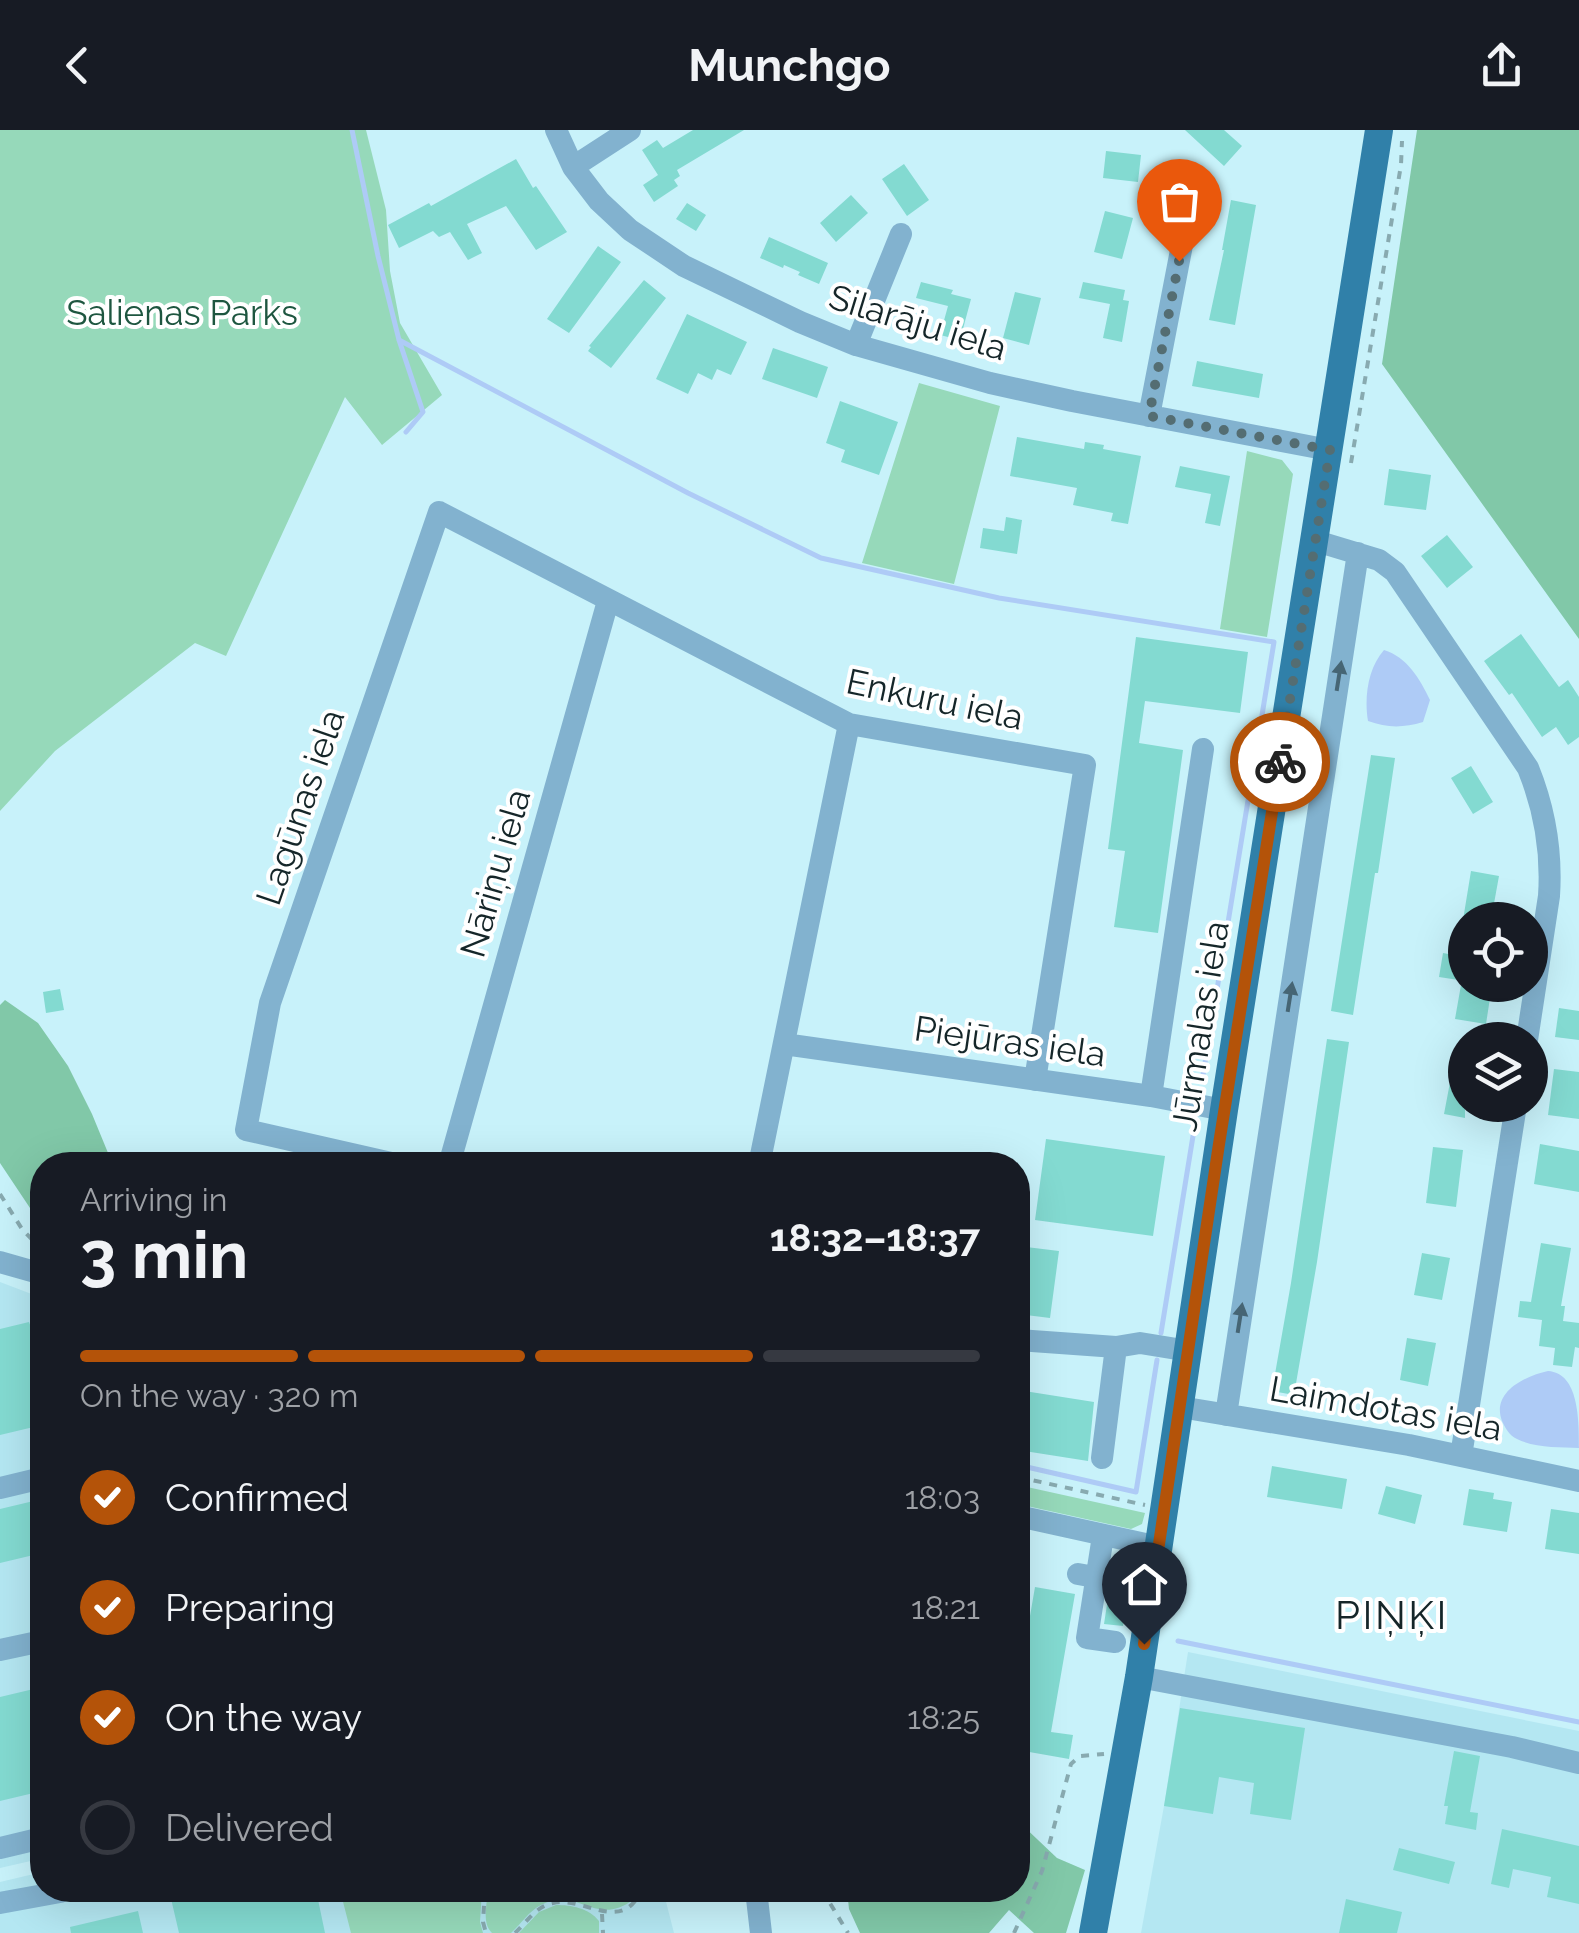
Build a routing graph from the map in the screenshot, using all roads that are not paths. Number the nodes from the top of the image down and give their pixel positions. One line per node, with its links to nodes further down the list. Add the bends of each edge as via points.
1 (556, 130): 4 (street, Silarāju iela)
2 (630, 130): 4 (street)
3 (1379, 130): 9 (main road, Jūrmalas iela)
4 (573, 167): 7 (street, Silarāju iela, via 599,202 657,250)
5 (1194, 183): 8 (street)
6 (901, 234): 7 (street)
7 (856, 345): 8 (street, Silarāju iela)
8 (1149, 416): 9 (street, Silarāju iela)
9 (1330, 450): 11 (main road, Jūrmalas iela)
10 (439, 512): 13 (street, Enkuru iela); 22 (street, Lagūnas iela, via 270,1002 246,1130)
11 (1316, 541): 12 (street); 20 (main road, Jūrmalas iela)
12 (1358, 553): 16 (street, via 1395,572 1528,768 1541,800 1549,896); 31 (street, one-way to 12)
13 (608, 600): 14 (street, Enkuru iela); 23 (street, Nāriņu iela)
14 (849, 724): 17 (street); 18 (street, Enkuru iela, via 1085,764)
15 (1203, 749): 19 (street)
16 (1530, 1022)
17 (784, 1044): 18 (street, Piejūras iela); 24 (street)
18 (1035, 1080): 19 (street, Piejūras iela)
19 (1150, 1096): 20 (street, Piejūras iela)
20 (1224, 1110): 29 (main road, Jūrmalas iela)
21 (1513, 1122): 32 (street)
22 (343, 1152)
23 (453, 1152)
24 (762, 1152)
25 (0, 1262): 26 (street)
26 (30, 1271)
27 (1030, 1341): 28 (street)
28 (1116, 1347): 29 (street, via 1140,1343); 33 (street)
29 (1189, 1351): 30 (main road, Jūrmalas iela)
30 (1180, 1407): 31 (street, Laimdotas iela); 39 (main road, Jūrmalas iela)
31 (1226, 1414): 32 (street, Laimdotas iela)
32 (1461, 1456): 35 (street, Laimdotas iela)
33 (1102, 1458)
34 (30, 1481): 36 (street)
35 (1579, 1481)
36 (0, 1488)
37 (1030, 1519): 38 (street)
38 (1103, 1536): 39 (street); 40 (street)
39 (1159, 1547): 45 (main road, Jūrmalas iela)
40 (1087, 1576): 41 (street); 42 (street, via 1087,1638)
41 (1128, 1583)
42 (1114, 1642)
43 (30, 1644): 44 (street)
44 (0, 1650)
45 (1139, 1677): 46 (street); 53 (main road, Jūrmalas iela)
46 (1579, 1763)
47 (30, 1841): 48 (street)
48 (0, 1848)
49 (30, 1898): 51 (street)
50 (757, 1902): 52 (street)
51 (0, 1903)
52 (761, 1933)
53 (1092, 1933)

